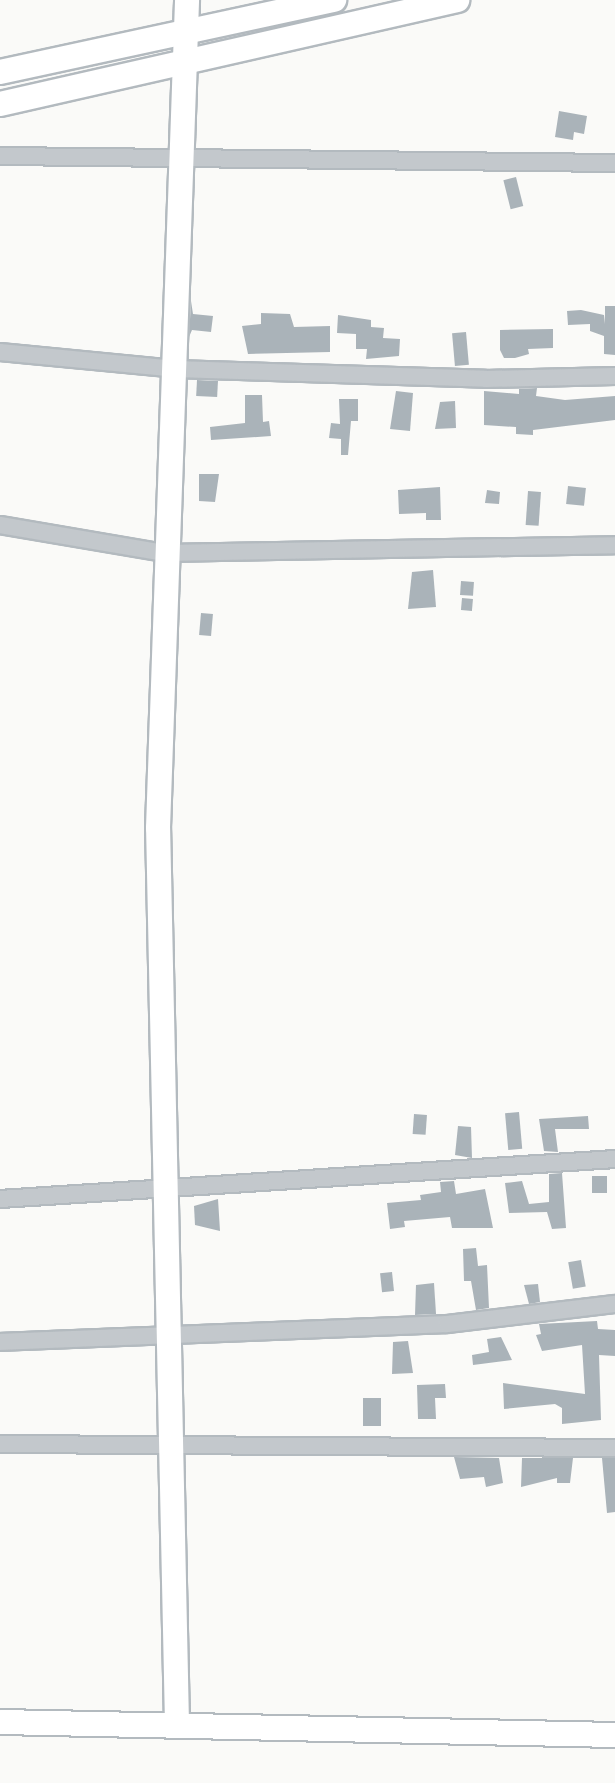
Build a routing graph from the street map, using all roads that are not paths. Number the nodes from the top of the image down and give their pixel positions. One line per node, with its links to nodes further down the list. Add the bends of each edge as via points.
1 (187, 0): 4 (street)
2 (334, 0): 4 (street)
3 (457, 0): 5 (street)
4 (186, 32): 5 (street); 6 (street)
5 (185, 63): 7 (street); 8 (street)
6 (0, 72)
7 (0, 104)
8 (182, 154): 9 (street); 10 (street); 12 (street)
9 (0, 156)
10 (615, 163)
11 (0, 352): 12 (street)
12 (175, 369): 13 (street, via 486,379); 16 (street)
13 (615, 376)
14 (0, 525): 16 (street)
15 (615, 545): 16 (street)
16 (164, 553): 18 (street, via 158,828)
17 (615, 1159): 18 (street)
18 (169, 1187): 19 (street); 21 (street)
19 (0, 1199)
20 (615, 1304): 21 (street, via 447,1324)
21 (171, 1339): 22 (street); 23 (street)
22 (0, 1342)
23 (174, 1442): 24 (street); 25 (street); 27 (street)
24 (0, 1444)
25 (615, 1448)
26 (0, 1722): 27 (street)
27 (177, 1724): 28 (street)
28 (615, 1735)

